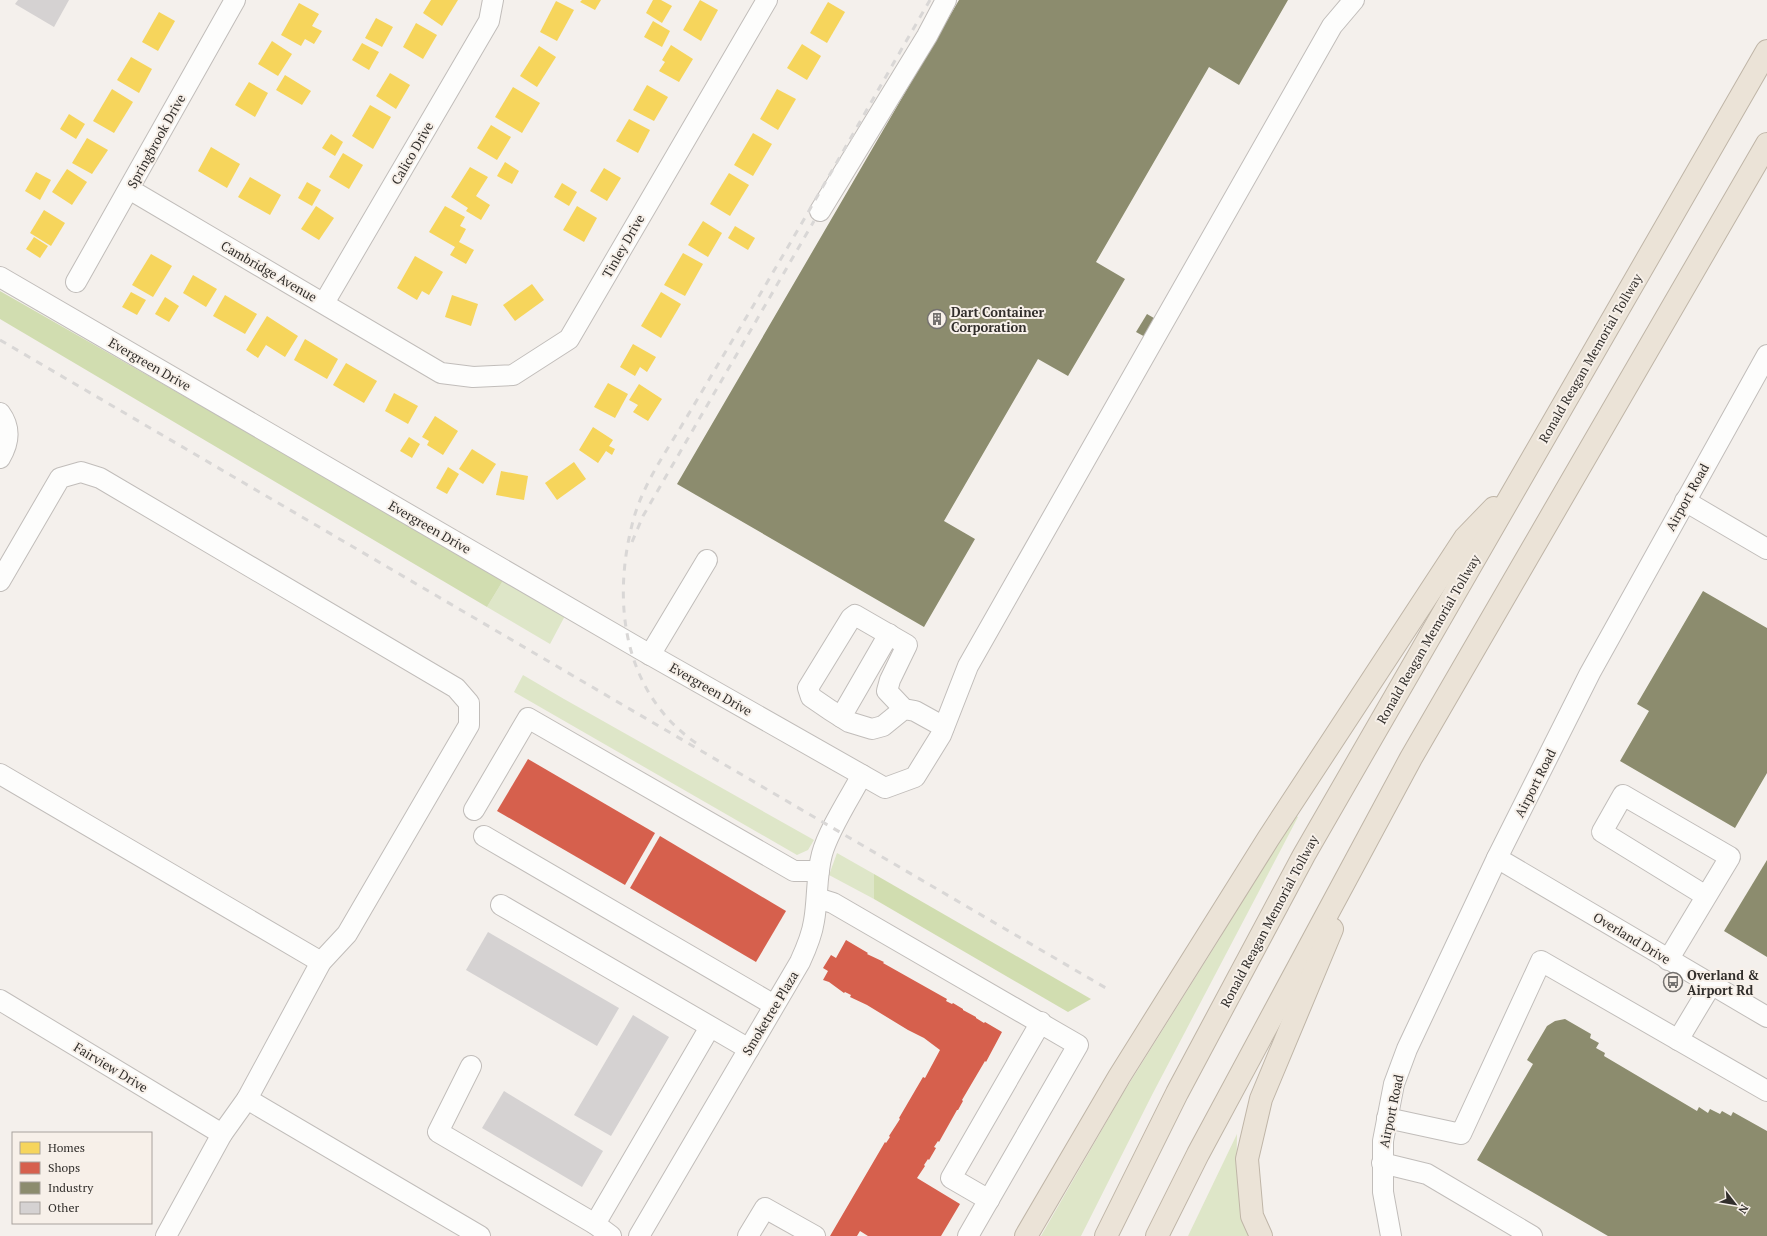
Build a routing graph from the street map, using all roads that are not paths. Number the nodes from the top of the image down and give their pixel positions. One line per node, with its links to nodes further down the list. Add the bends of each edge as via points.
1 (235, 0): 8 (street, Springbrook Drive)
2 (493, 0): 12 (street, Calico Drive, via 489,21)
3 (767, 0): 13 (street, Tinley Drive, via 569,339 513,375 473,377 441,373)
4 (946, 0): 9 (street, via 927,36)
5 (1354, 0): 26 (street, via 1328,33 968,666)
6 (1767, 51): 17 (highway, Ronald Reagan Memorial Tollway)
7 (1767, 144): 31 (highway, via 1411,758)
8 (129, 189): 11 (street, Springbrook Drive); 12 (street, Cambridge Avenue)
9 (820, 211)
10 (0, 277): 23 (street, Evergreen Drive)
11 (76, 282)
12 (324, 303): 13 (street, Cambridge Avenue)
13 (409, 354)
14 (1767, 355): 18 (street, Airport Road)
15 (0, 413): 16 (street, via 6,425 8,441)
16 (0, 458)
17 (1518, 482): 62 (highway, via 1465,538 1268,839 1119,1077); 63 (highway, Ronald Reagan Memorial Tollway, via 1304,855 1177,1092)
18 (1685, 501): 19 (street); 32 (street, Airport Road, via 1590,673)
19 (1767, 549)
20 (707, 560): 23 (street)
21 (0, 581): 38 (street, via 60,478 81,472 100,478 456,688 469,703 469,725 347,934)
22 (889, 634): 24 (street, via 907,645 887,691); 25 (street); 25 (street, via 856,615 851,618 808,688 811,697)
23 (650, 655): 28 (street, Evergreen Drive)
24 (904, 709): 25 (street, via 883,726 872,729); 26 (street, via 915,711)
25 (841, 717)
26 (944, 727): 28 (street, Evergreen Drive, via 915,777 884,788)
27 (0, 774): 38 (street)
28 (862, 775): 33 (street, Smoketree Plaza, via 822,853)
29 (474, 810): 33 (street, via 528,718 794,871)
30 (484, 836): 41 (street)
31 (1363, 846): 64 (highway, via 1198,1154); 65 (highway, via 1320,960 1261,1099 1247,1159 1252,1216)
32 (1497, 858): 37 (street, Overland Drive); 50 (street, Airport Road, via 1407,1049 1394,1084)
33 (819, 871): 35 (street, Smoketree Plaza)
34 (1706, 896): 34 (street, via 1730,857 1623,795 1602,832); 37 (street)
35 (817, 898): 41 (street, Smoketree Plaza, via 808,944); 43 (street, via 834,903)
36 (501, 904): 44 (street)
37 (1668, 960): 39 (street, Overland Drive)
38 (320, 962): 49 (street)
39 (1711, 985): 42 (street, Overland Drive); 45 (street)
40 (0, 1000): 51 (street, Fairview Drive)
41 (774, 1005): 46 (street, Smoketree Plaza)
42 (1767, 1017)
43 (1041, 1022): 53 (street, via 1078,1045); 53 (street, via 951,1178)
44 (710, 1027): 46 (street); 54 (street)
45 (1678, 1040): 48 (street); 50 (street, via 1541,962 1461,1134)
46 (749, 1049): 58 (street, Smoketree Plaza)
47 (472, 1066): 54 (street, via 438,1132)
48 (1767, 1090)
49 (247, 1099): 51 (street); 56 (street)
50 (1387, 1118): 52 (street, Airport Road)
51 (222, 1134): 55 (street)
52 (1382, 1163): 66 (street, Airport Road, via 1383,1192); 67 (street, via 1427,1174)
53 (989, 1200): 61 (street)
54 (595, 1224): 57 (street)
55 (166, 1236)
56 (480, 1236)
57 (611, 1236)
58 (639, 1236)
59 (748, 1236): 60 (street, via 765,1208)
60 (815, 1236)
61 (968, 1236)
62 (1026, 1236)
63 (1106, 1236)
64 (1157, 1236)
65 (1261, 1236)
66 (1391, 1236)
67 (1532, 1236)

